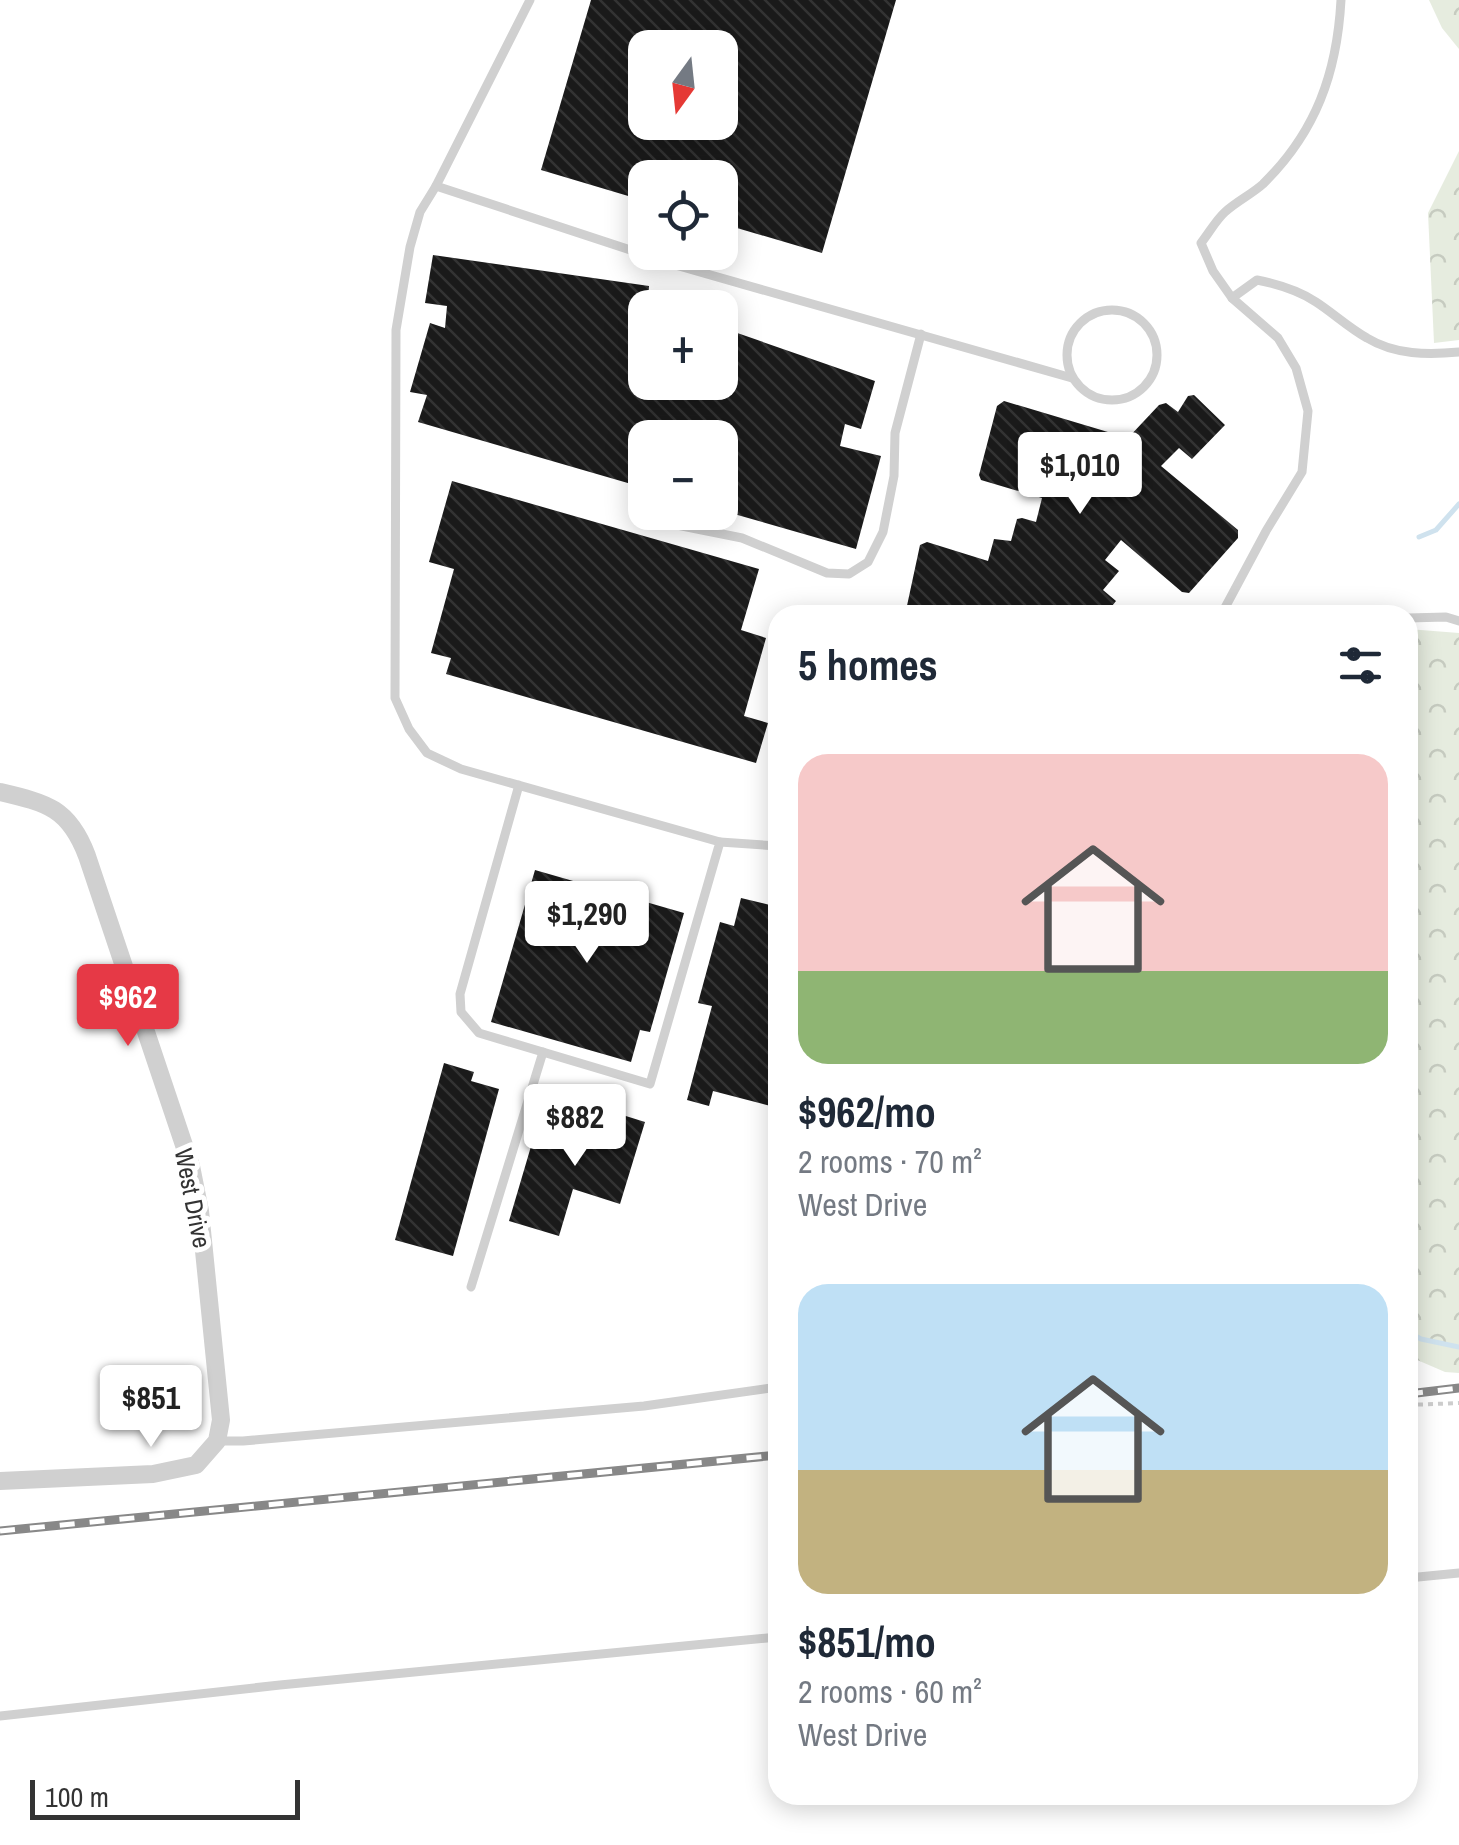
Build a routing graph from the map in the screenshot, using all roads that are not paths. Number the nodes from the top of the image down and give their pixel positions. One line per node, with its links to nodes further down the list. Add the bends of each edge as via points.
1 (530, 0): 3 (lane)
2 (1341, 0): 4 (lane, via 1328,82 1315,115 1262,186 1224,212 1201,243)
3 (436, 186): 5 (lane, via 679,266); 12 (lane, via 410,247 396,330 395,698 427,752)
4 (1232, 298): 6 (lane, via 1257,280 1280,285 1368,340 1431,355); 9 (lane, via 1278,338 1296,368 1308,411 1302,472)
5 (921, 334): 7 (lane); 8 (lane, via 895,432 883,532 868,562 849,574 828,573 742,538)
6 (1459, 352)
7 (1072, 378): 7 (lane, via 1098,398 1130,397 1147,384 1156,364 1151,332 1126,312 1104,310 1084,319 1067,346)
8 (702, 530)
9 (1226, 605)
10 (1418, 618): 11 (lane)
11 (1459, 621)
12 (519, 785): 14 (lane); 16 (lane, via 460,994 461,1012 479,1032)
13 (0, 792): 19 (street, West Drive, via 54,810 80,838 174,1110 200,1211)
14 (720, 842): 15 (lane); 16 (lane, via 650,1084)
15 (768, 845)
16 (543, 1052): 17 (lane)
17 (470, 1287)
18 (768, 1387): 19 (lane, via 644,1406)
19 (218, 1440): 20 (street, via 196,1464 153,1474)
20 (0, 1481)
21 (1459, 1573): 22 (lane)
22 (1418, 1577)
23 (768, 1638): 24 (lane)
24 (0, 1716)

